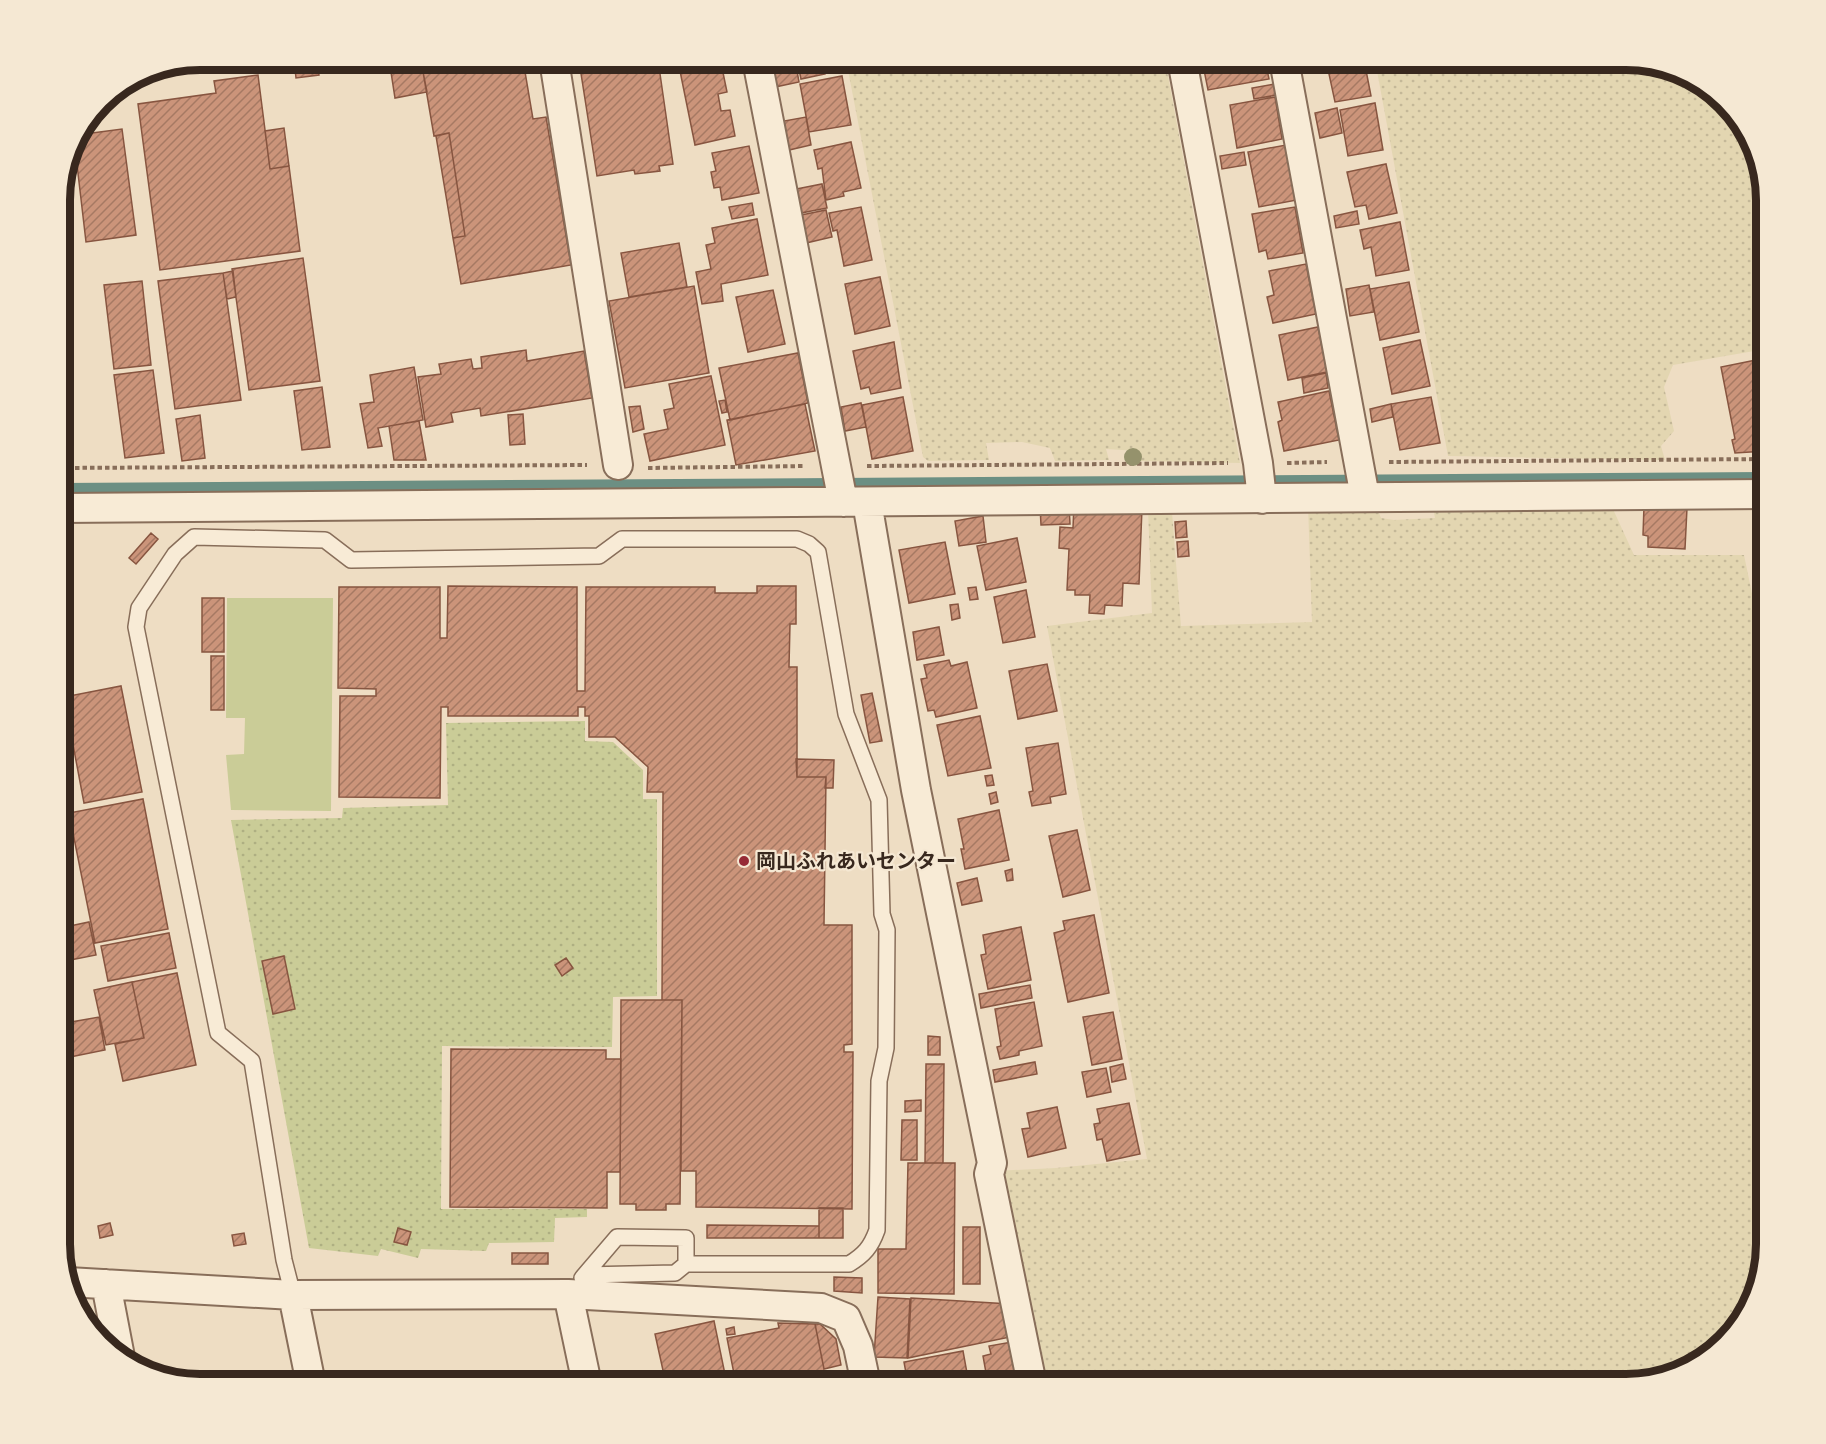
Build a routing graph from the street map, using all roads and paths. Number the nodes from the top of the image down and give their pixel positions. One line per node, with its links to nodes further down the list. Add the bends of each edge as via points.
1 (1184, 70): 8 (street)
2 (1286, 70): 9 (street)
3 (556, 71): 6 (street)
4 (759, 71): 10 (street)
5 (1756, 460): 9 (path)
6 (618, 465): 7 (path); 10 (path)
7 (71, 468)
8 (1260, 480): 9 (street); 9 (path); 10 (street); 10 (path)
9 (1363, 480): 11 (street)
10 (846, 487): 12 (street); 22 (street, via 916,790 992,1163 989,1174)
11 (1756, 494)
12 (71, 508)
13 (687, 1264): 16 (lane, via 675,1273); 16 (lane, via 686,1238 617,1237); 17 (lane, via 849,1264 864,1255 877,1230 887,930 882,914 879,800 846,714 818,552 797,539 622,539 599,556 351,560 326,540 194,537 176,554 139,608 136,627 218,1033 252,1061)
14 (77, 1282): 15 (street)
15 (106, 1284): 17 (street); 18 (street)
16 (577, 1284): 17 (street); 20 (street); 21 (street, via 821,1308 846,1318)
17 (292, 1294): 19 (street)
18 (117, 1343)
19 (309, 1374)
20 (586, 1374)
21 (864, 1374)
22 (1030, 1374)

